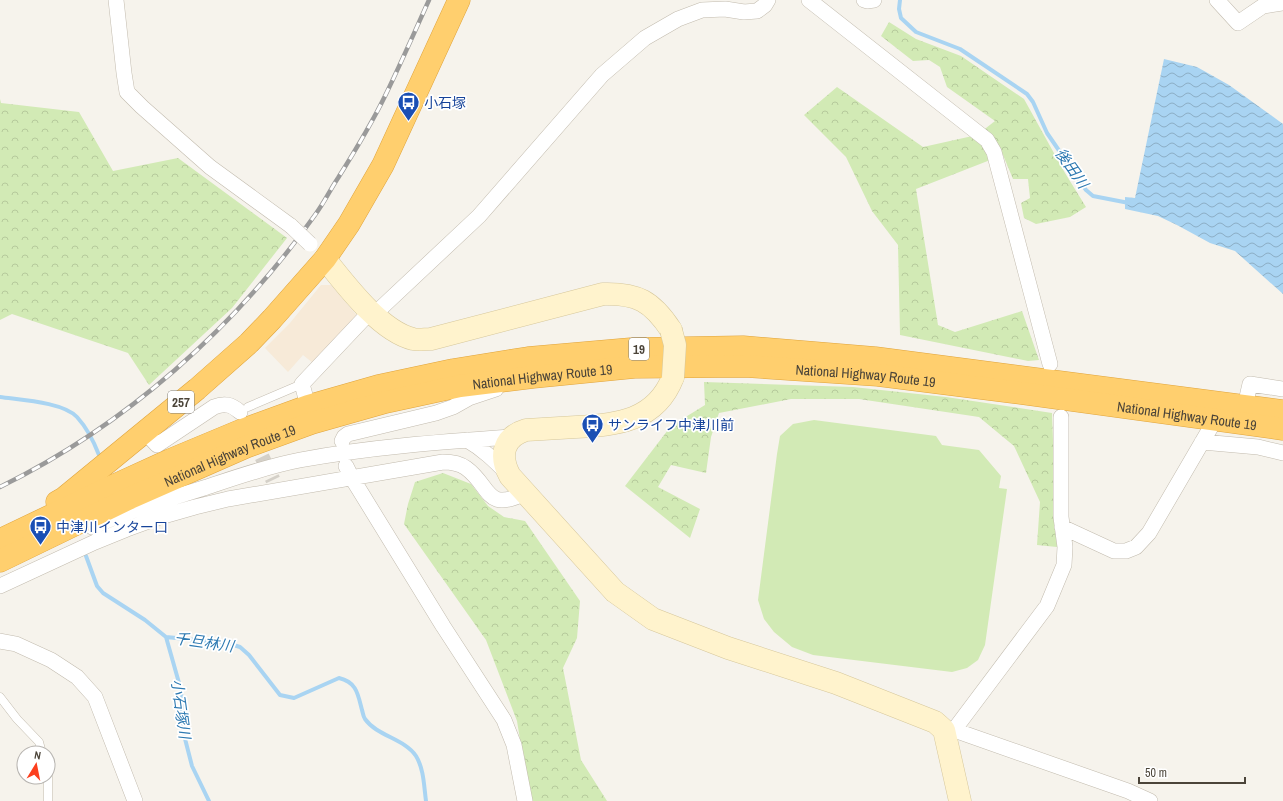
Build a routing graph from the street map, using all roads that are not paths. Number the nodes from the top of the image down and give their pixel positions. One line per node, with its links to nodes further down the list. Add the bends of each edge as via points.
1 (116, 0): 9 (street, bridge, via 127,92 210,167 291,226)
2 (459, 0): 9 (highway, 257, via 383,166)
3 (768, 0): 10 (street, via 757,11 702,10 678,19 645,38 602,75 480,216 381,308)
4 (809, 0): 11 (street, via 987,140 994,152)
5 (864, 0): 6 (street)
6 (874, 0)
7 (1217, 0): 8 (street, via 1238,22 1263,6)
8 (1283, 3)
9 (326, 259): 10 (street); 26 (highway, 257, via 249,343 197,389)
10 (370, 312): 13 (street); 22 (street, bridge, via 395,331 413,339 431,339 603,294 619,293 636,297 652,306 663,317 671,330 674,345 673,377 662,397 652,407 636,417 618,423 526,430)
11 (1050, 364)
12 (533, 377): 20 (highway, National Highway Route 19 / 19, via 634,367 746,366 878,375); 24 (street, via 469,398 436,413 348,434); 33 (highway, National Highway Route 19 / 19, via 460,386 386,402 312,423 246,447 130,498)
13 (302, 384): 15 (street); 17 (lane)
14 (1283, 389): 16 (street, via 1250,384)
15 (308, 406): 16 (highway, National Highway Route 19 / 19, via 453,370 528,358 631,349 743,347 875,358); 26 (highway, National Highway Route 19 / 19, via 242,430)
16 (1245, 406): 18 (highway, National Highway Route 19 / 19)
17 (244, 410): 26 (street, via 220,404)
18 (1283, 411)
19 (1061, 417): 31 (street)
20 (1215, 420): 21 (highway, National Highway Route 19 / 19); 25 (street)
21 (1283, 429)
22 (511, 437): 23 (street); 29 (street, via 506,445 504,460)
23 (467, 440): 29 (street, via 487,453); 33 (street, via 299,460 149,505 66,537)
24 (342, 441)
25 (1202, 442): 27 (street, via 1258,447); 31 (street, via 1149,533 1136,547 1126,551 1114,551)
26 (157, 446): 32 (highway, 257, via 35,515); 32 (highway, National Highway Route 19 / 19, via 115,484)
27 (1283, 453)
28 (349, 472): 30 (street, via 452,462 466,468 488,494 495,498 509,500); 36 (street, via 275,486 160,517 95,542); 44 (street, via 504,720 514,745)
29 (510, 476): 30 (street)
30 (525, 493): 39 (street, via 614,592 653,619 728,648 836,683 935,722)
31 (1062, 527): 39 (street, via 1064,565 1047,606)
32 (24, 529): 34 (highway, National Highway Route 19 / 19)
33 (51, 537): 35 (highway, National Highway Route 19 / 19)
34 (0, 540)
35 (0, 561)
36 (0, 586)
37 (0, 641): 43 (street, via 16,644 51,660 77,677 94,697)
38 (0, 697): 40 (lane)
39 (949, 730): 45 (street); 46 (street, via 1128,791)
40 (40, 745)
41 (48, 785): 42 (lane)
42 (48, 801)
43 (135, 801)
44 (525, 801)
45 (960, 801)
46 (1150, 801)

